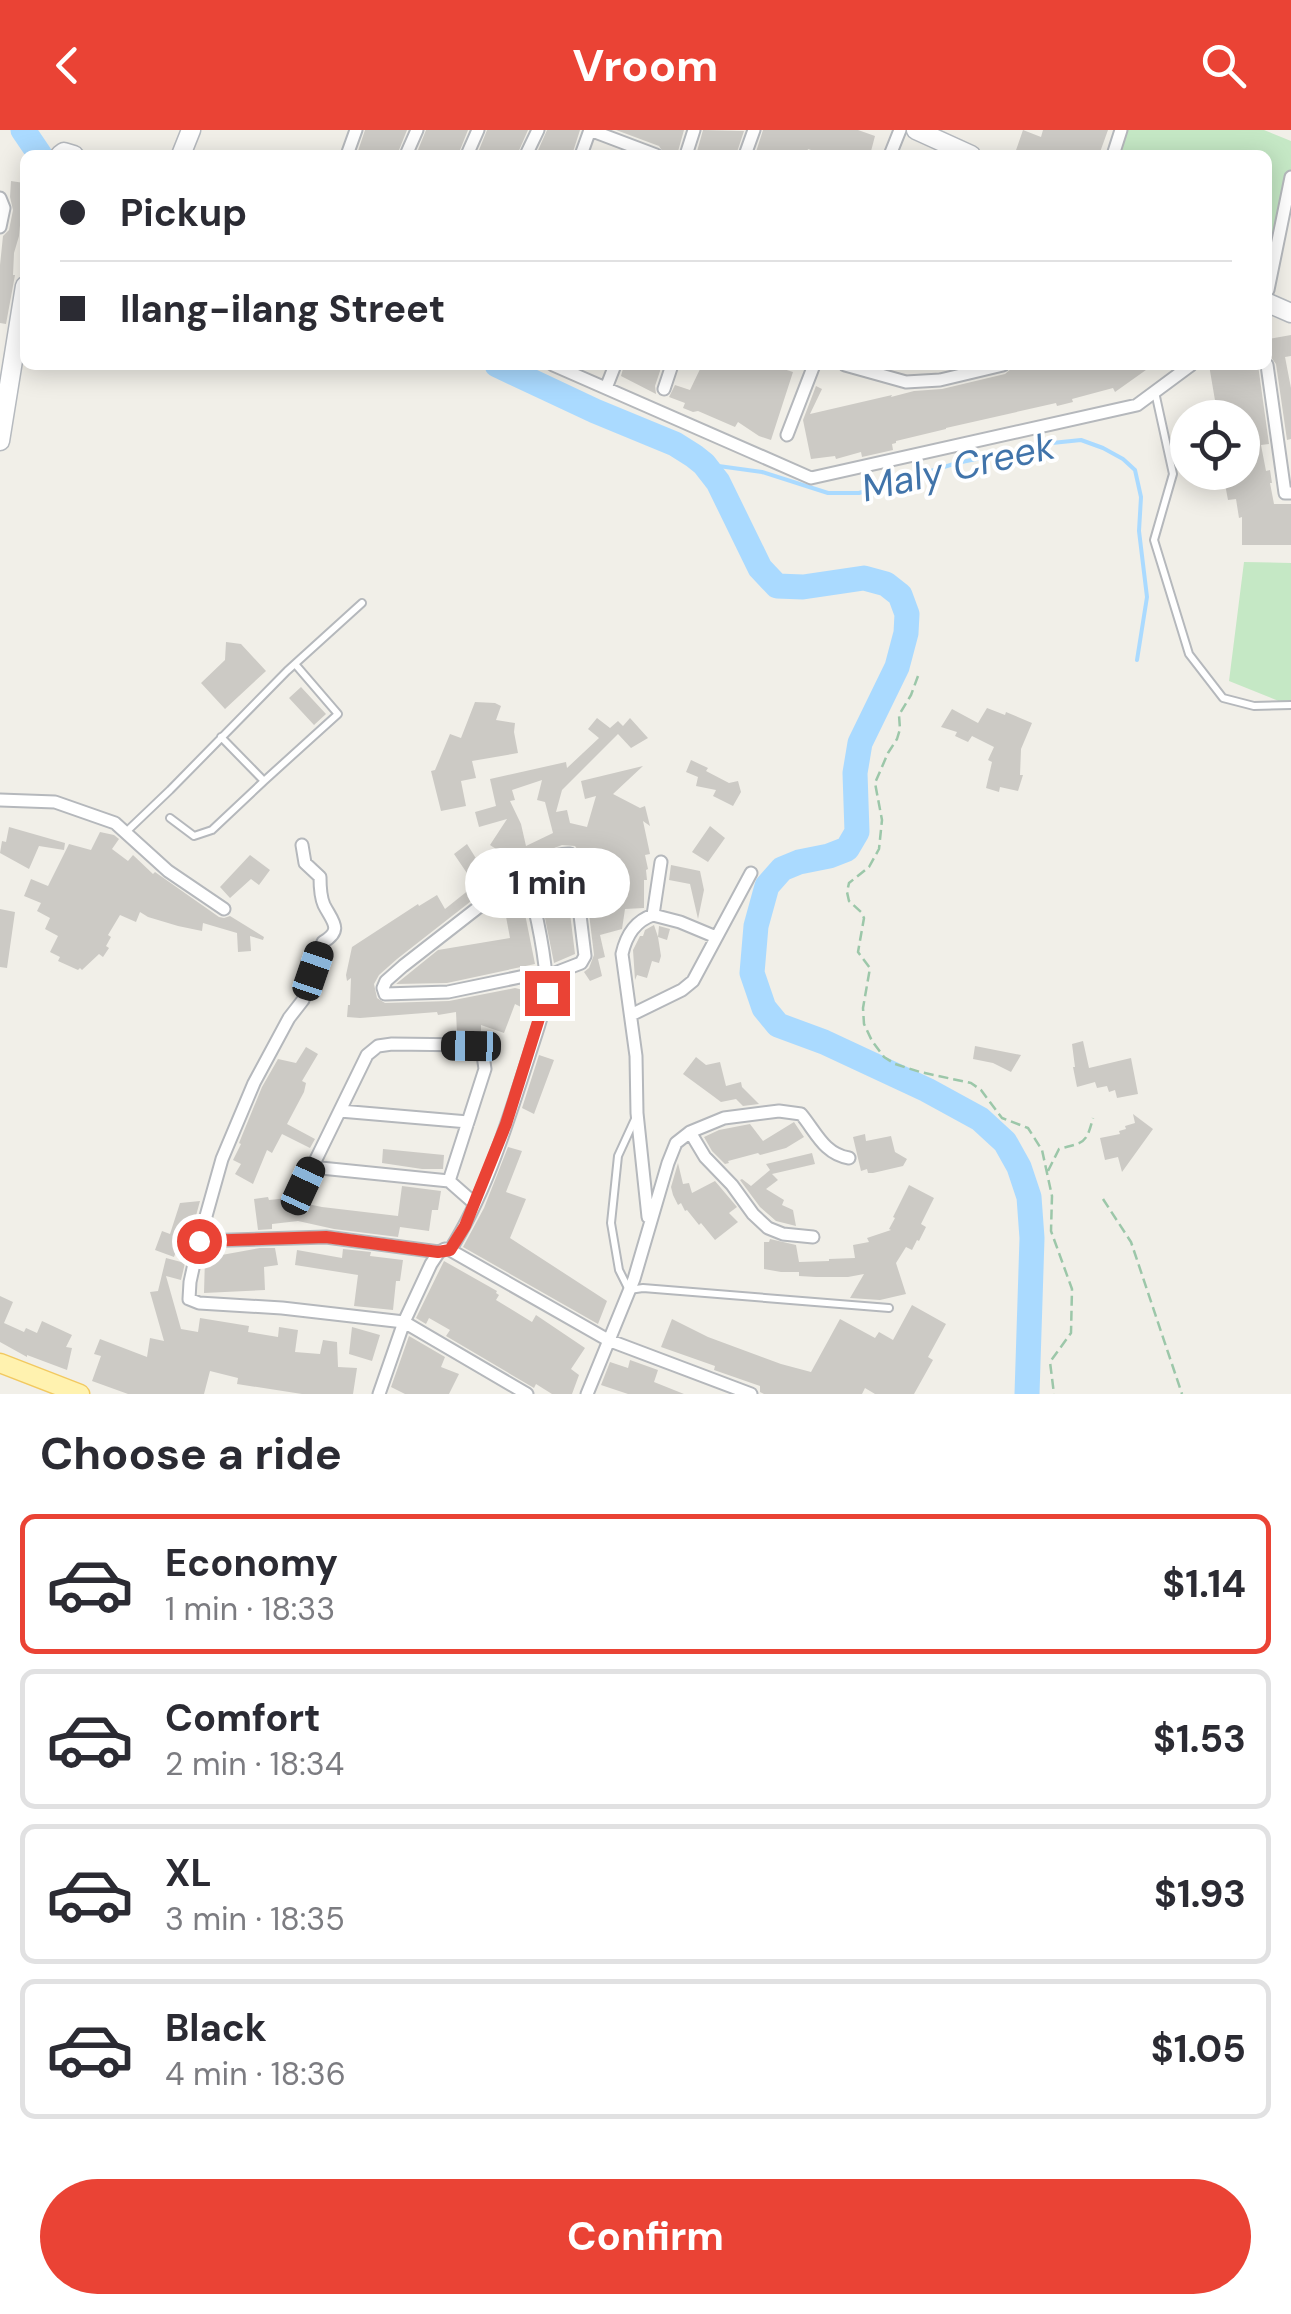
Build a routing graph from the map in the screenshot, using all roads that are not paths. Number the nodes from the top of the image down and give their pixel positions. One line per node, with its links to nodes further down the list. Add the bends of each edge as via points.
1 (590, 130): 4 (street)
2 (916, 130): 3 (street)
3 (954, 138)
4 (643, 150)
5 (1291, 177): 8 (street)
6 (1, 199): 7 (street)
7 (0, 227)
8 (1272, 270)
9 (20, 317): 22 (street)
10 (566, 370): 18 (street)
11 (613, 370): 18 (street)
12 (670, 370): 19 (street)
13 (812, 370): 21 (street)
14 (862, 370): 15 (street, via 906,382)
15 (982, 370)
16 (1184, 370): 20 (street)
17 (1268, 370): 23 (street, via 1285,492)
18 (606, 388): 20 (street, via 810,478 1137,404)
19 (664, 389)
20 (1155, 392): 26 (lane, via 1173,474 1154,540 1190,654 1224,698)
21 (787, 436)
22 (0, 441)
23 (1291, 493)
24 (362, 603): 25 (lane)
25 (295, 664): 27 (lane); 28 (lane, via 338,714)
26 (1291, 705)
27 (221, 737): 28 (lane); 31 (lane)
28 (264, 781): 30 (lane, via 212,830 194,836)
29 (0, 800): 31 (street, via 55,802)
30 (170, 818)
31 (126, 832): 36 (street, via 168,871)
32 (302, 845): 52 (street, via 305,863 320,878 334,932 323,942 303,1000 254,1083 222,1159)
33 (661, 862): 37 (street)
34 (750, 872): 38 (street)
35 (526, 874): 39 (street); 39 (street, via 557,855 573,858 585,956 581,963); 39 (street, via 403,966 386,981 384,994 448,992)
36 (224, 908)
37 (653, 914): 38 (street); 40 (street, via 638,923 622,954)
38 (716, 938): 40 (street, via 693,981)
39 (544, 972): 49 (street, via 547,993)
40 (631, 1016): 42 (street)
41 (340, 1110): 43 (street); 43 (street, via 378,1046 471,1046 483,1054 484,1070); 46 (street)
42 (638, 1113): 50 (street); 54 (lane, via 618,1156 611,1223)
43 (468, 1122): 47 (street)
44 (690, 1132): 45 (street, via 724,1118 796,1112 824,1146); 50 (street, via 676,1143); 51 (street, via 768,1228)
45 (849, 1158)
46 (311, 1167): 47 (street); 48 (street)
47 (450, 1181): 49 (street)
48 (303, 1186)
49 (474, 1203): 53 (street)
50 (650, 1226): 54 (street)
51 (813, 1236)
52 (199, 1241): 53 (street, via 326,1237); 56 (street, via 189,1299 199,1303)
53 (444, 1250): 56 (street); 57 (street)
54 (629, 1290): 55 (lane); 57 (street)
55 (888, 1308)
56 (404, 1322): 60 (street); 61 (street)
57 (608, 1340): 62 (street); 63 (street)
58 (0, 1363): 59 (main road)
59 (80, 1394)
60 (379, 1394)
61 (527, 1394)
62 (586, 1394)
63 (752, 1394)

